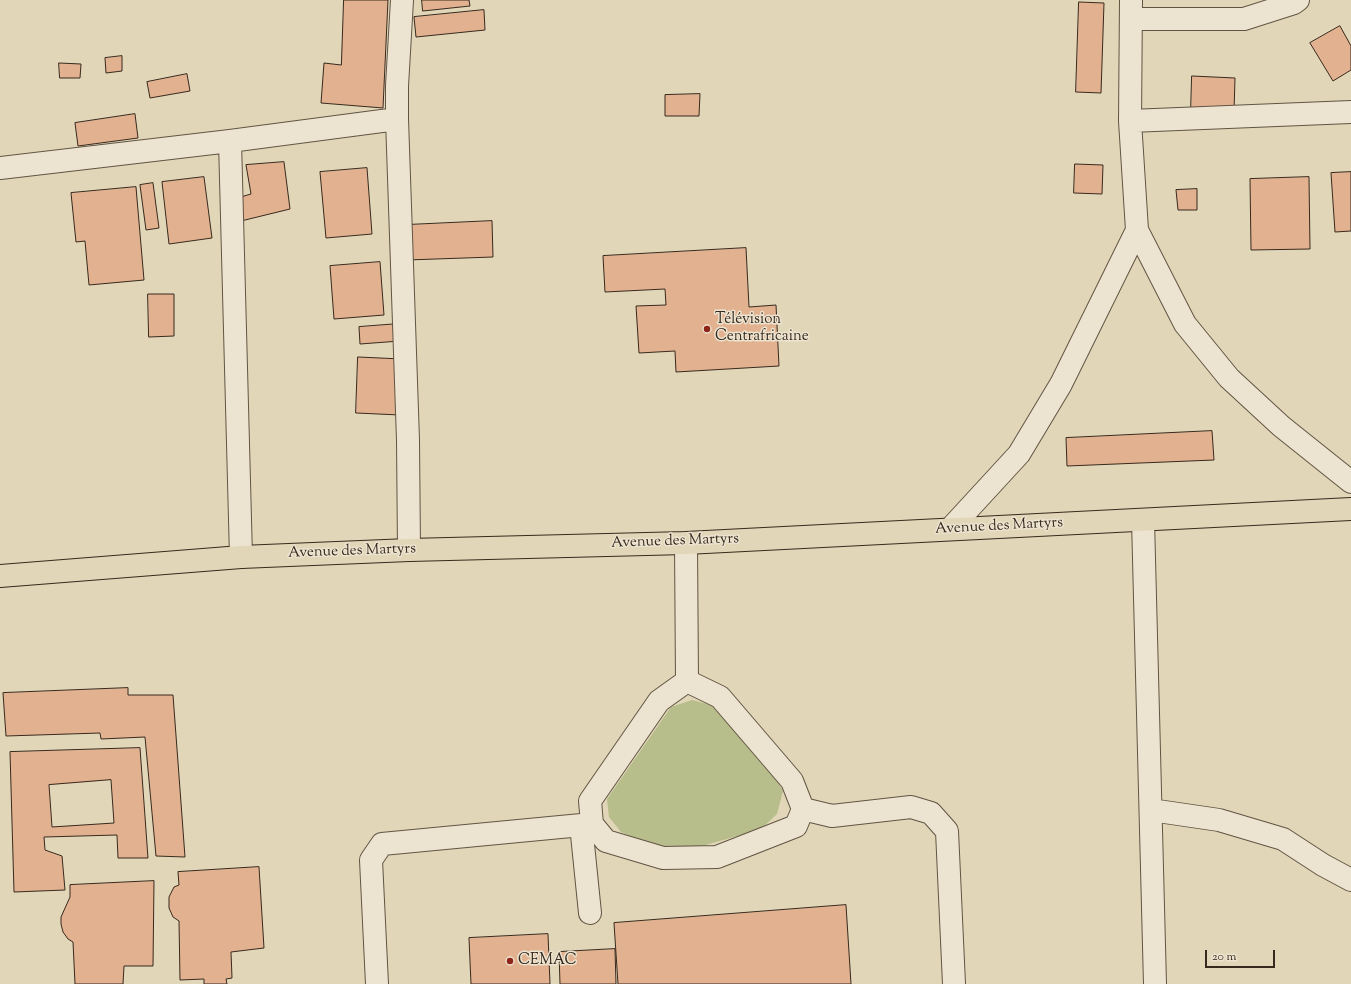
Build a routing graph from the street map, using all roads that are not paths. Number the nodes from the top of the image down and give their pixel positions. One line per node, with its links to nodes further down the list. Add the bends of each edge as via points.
1 (402, 0): 5 (street)
2 (1298, 0): 3 (street, via 1244,19)
3 (1131, 9): 6 (street)
4 (1351, 112): 6 (street)
5 (397, 119): 7 (street); 15 (street, via 408,440)
6 (1130, 121): 9 (street)
7 (230, 141): 8 (street); 16 (street)
8 (0, 168)
9 (1137, 230): 10 (street, via 1185,324 1229,378 1281,426); 13 (street, via 1061,384 1019,454)
10 (1351, 482)
11 (1351, 509): 12 (main road, Avenue des Martyrs)
12 (1143, 520): 13 (main road, Avenue des Martyrs); 20 (street)
13 (950, 529): 14 (main road, Avenue des Martyrs)
14 (686, 542): 15 (main road, Avenue des Martyrs); 18 (street)
15 (409, 550): 16 (main road, Avenue des Martyrs)
16 (241, 557): 17 (main road, Avenue des Martyrs)
17 (0, 576)
18 (687, 681): 19 (street, via 720,697 792,781); 21 (street, via 659,701 590,801)
19 (803, 809): 21 (street, via 796,826 717,857 663,858 606,841); 25 (street, via 832,816 911,807 931,813 947,831)
20 (1151, 810): 22 (street, via 1219,820 1283,839); 26 (street)
21 (587, 824): 23 (street); 24 (street, via 382,844 371,860)
22 (1351, 880)
23 (590, 913)
24 (377, 984)
25 (954, 984)
26 (1155, 984)

